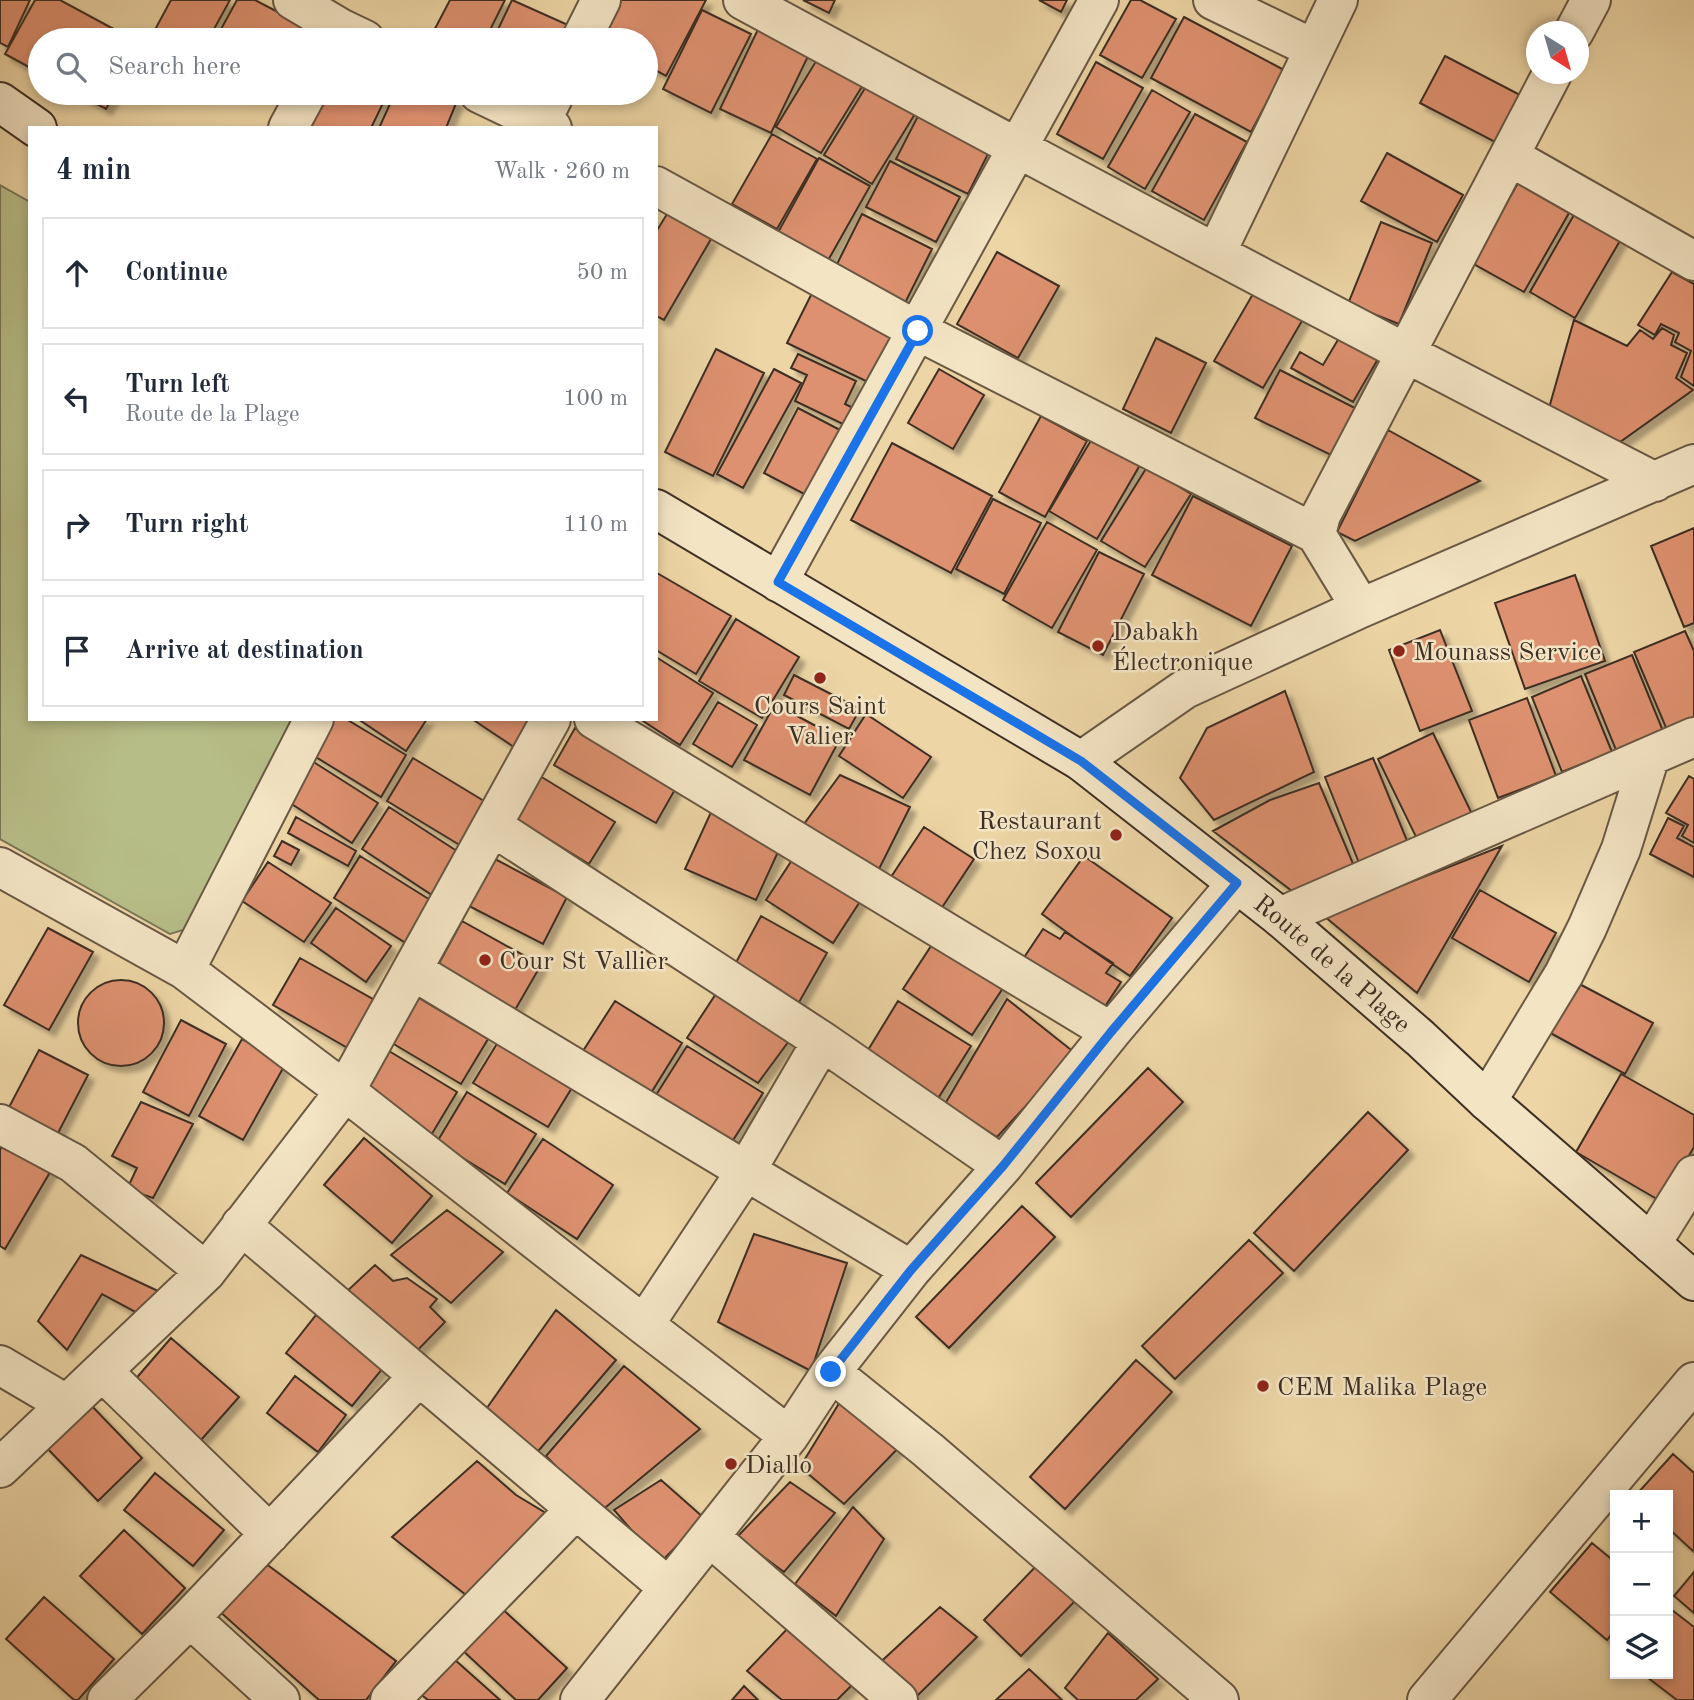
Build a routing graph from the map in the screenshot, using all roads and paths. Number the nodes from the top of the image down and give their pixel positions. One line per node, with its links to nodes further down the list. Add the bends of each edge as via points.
1 (293, 0): 9 (street)
2 (601, 0): 10 (street)
3 (743, 0): 19 (street)
4 (1099, 0): 19 (street)
5 (1213, 0): 11 (street)
6 (1338, 0): 11 (street)
7 (1591, 0): 8 (street)
8 (1580, 21)
9 (350, 27)
10 (587, 28)
11 (1314, 49): 22 (street)
12 (1547, 84): 20 (street)
13 (0, 102): 17 (street)
14 (300, 105): 18 (street)
15 (513, 105): 16 (street)
16 (547, 117)
17 (34, 126)
18 (289, 126)
19 (1018, 149): 22 (street); 24 (street)
20 (1509, 156): 23 (street); 25 (street)
21 (658, 187): 24 (street)
22 (1216, 253): 25 (street)
23 (1694, 261)
24 (918, 331): 29 (street); 30 (street)
25 (1406, 354): 27 (street); 29 (street, via 1321,514)
26 (1694, 464): 27 (street)
27 (1655, 481): 31 (street)
28 (659, 518): 30 (street, Route de la Plage)
29 (1316, 534): 31 (street)
30 (778, 582): 37 (street, Route de la Plage)
31 (1360, 608): 37 (street, via 1185,689)
32 (313, 721): 42 (street)
33 (550, 721): 38 (street)
34 (597, 721): 44 (street)
35 (1694, 737): 36 (street)
36 (1650, 756): 41 (street); 47 (street, via 1621,849 1587,928)
37 (1081, 761): 40 (street, Route de la Plage)
38 (492, 826): 43 (street); 45 (street)
39 (0, 867): 42 (street)
40 (1237, 883): 41 (street, Route de la Plage); 44 (street)
41 (1280, 917): 47 (street, Route de la Plage)
42 (185, 970): 46 (street)
43 (412, 970): 46 (street); 50 (street)
44 (1111, 1032): 49 (street)
45 (822, 1041): 49 (street); 50 (street)
46 (345, 1091): 52 (street); 57 (street)
47 (1487, 1101): 53 (street, Route de la Plage)
48 (0, 1124): 55 (street, via 72,1163)
49 (1003, 1166): 54 (street)
50 (746, 1171): 54 (street); 57 (street)
51 (1694, 1175): 53 (street)
52 (241, 1225): 55 (street); 61 (street)
53 (1651, 1244): 56 (street, Route de la Plage)
54 (911, 1270): 60 (street)
55 (206, 1272): 59 (street)
56 (1694, 1281)
57 (644, 1325): 64 (street)
58 (0, 1365): 63 (street)
59 (102, 1371): 63 (street); 67 (street)
60 (831, 1372): 64 (street); 76 (street)
61 (419, 1376): 66 (street); 67 (street)
62 (1694, 1382): 77 (street)
63 (66, 1404): 65 (street)
64 (789, 1436): 68 (street)
65 (0, 1468)
66 (576, 1509): 69 (street); 74 (street)
67 (270, 1534): 70 (street)
68 (710, 1536): 69 (street); 71 (street)
69 (669, 1588): 75 (street)
70 (190, 1618): 72 (street); 73 (street)
71 (880, 1694)
72 (107, 1700)
73 (280, 1700)
74 (390, 1700)
75 (580, 1700)
76 (1219, 1700)
77 (1427, 1700)

